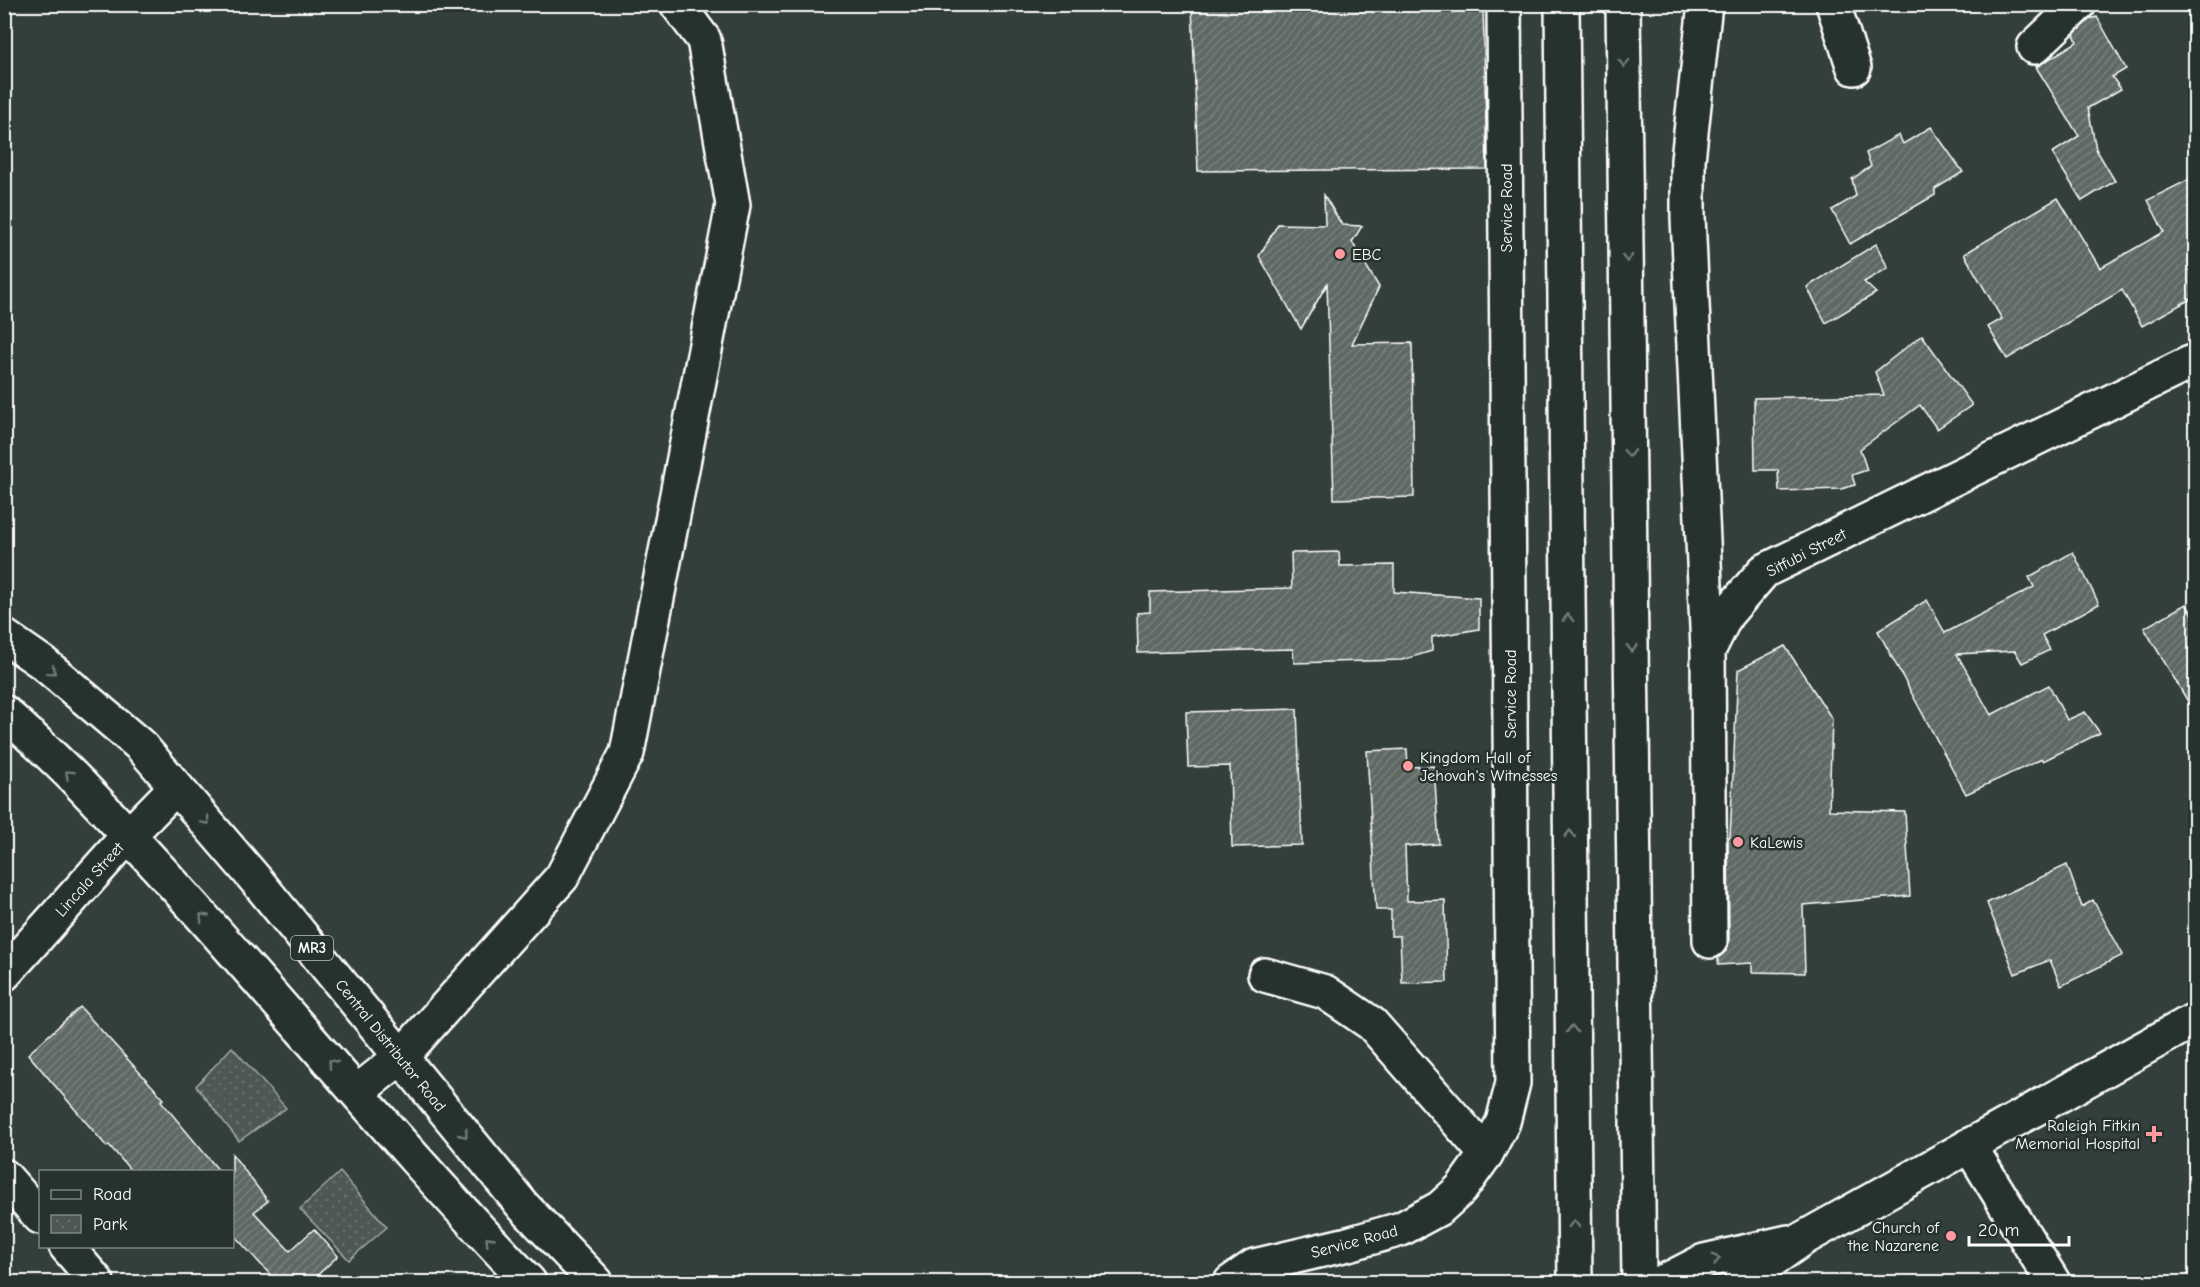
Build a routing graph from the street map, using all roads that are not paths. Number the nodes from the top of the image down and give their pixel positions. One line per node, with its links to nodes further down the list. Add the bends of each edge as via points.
1 (677, 4): 20 (main road, via 704,40 733,205 627,753 562,877)
2 (1504, 4): 23 (main road, Service Road, via 1513,1083 1503,1122)
3 (1562, 4): 32 (main road, one-way to 3)
4 (1623, 4): 33 (main road, one-way to 33)
5 (1704, 4): 12 (main road, via 1688,160 1688,206)
6 (1833, 4): 9 (main road)
7 (2079, 4): 8 (main road)
8 (2034, 47)
9 (1854, 68)
10 (2196, 360): 12 (main road, Sitfubi Street, via 1764,572 1726,615)
11 (4, 636): 14 (main road, Central Distributor Road / MR3, one-way to 14, via 43,663 141,746)
12 (1708, 651): 16 (main road, Sitfubi Street)
13 (4, 712): 15 (main road, one-way to 13)
14 (176, 787): 15 (main road, Lincala Street); 20 (main road, Central Distributor Road / MR3, one-way to 20)
15 (128, 836): 17 (main road, Lincala Street); 21 (main road, one-way to 15)
16 (1710, 941)
17 (4, 974)
18 (1265, 975): 23 (main road, via 1325,992 1372,1024)
19 (2196, 1019): 22 (main road)
20 (401, 1057): 21 (main road); 30 (main road, Central Distributor Road / MR3, one-way to 30, via 523,1206)
21 (357, 1092): 29 (main road, one-way to 21)
22 (1969, 1145): 26 (main road); 36 (main road)
23 (1486, 1154): 31 (main road, Service Road, via 1461,1189 1440,1208 1401,1229 1254,1266)
24 (4, 1176): 25 (main road)
25 (39, 1216)
26 (1804, 1238): 34 (main road, one-way to 26, via 1704,1261); 35 (main road)
27 (68, 1248): 28 (main road)
28 (97, 1282)
29 (529, 1282)
30 (596, 1282)
31 (1231, 1282)
32 (1575, 1282)
33 (1639, 1282)
34 (1663, 1282)
35 (1741, 1282)
36 (2053, 1282)

